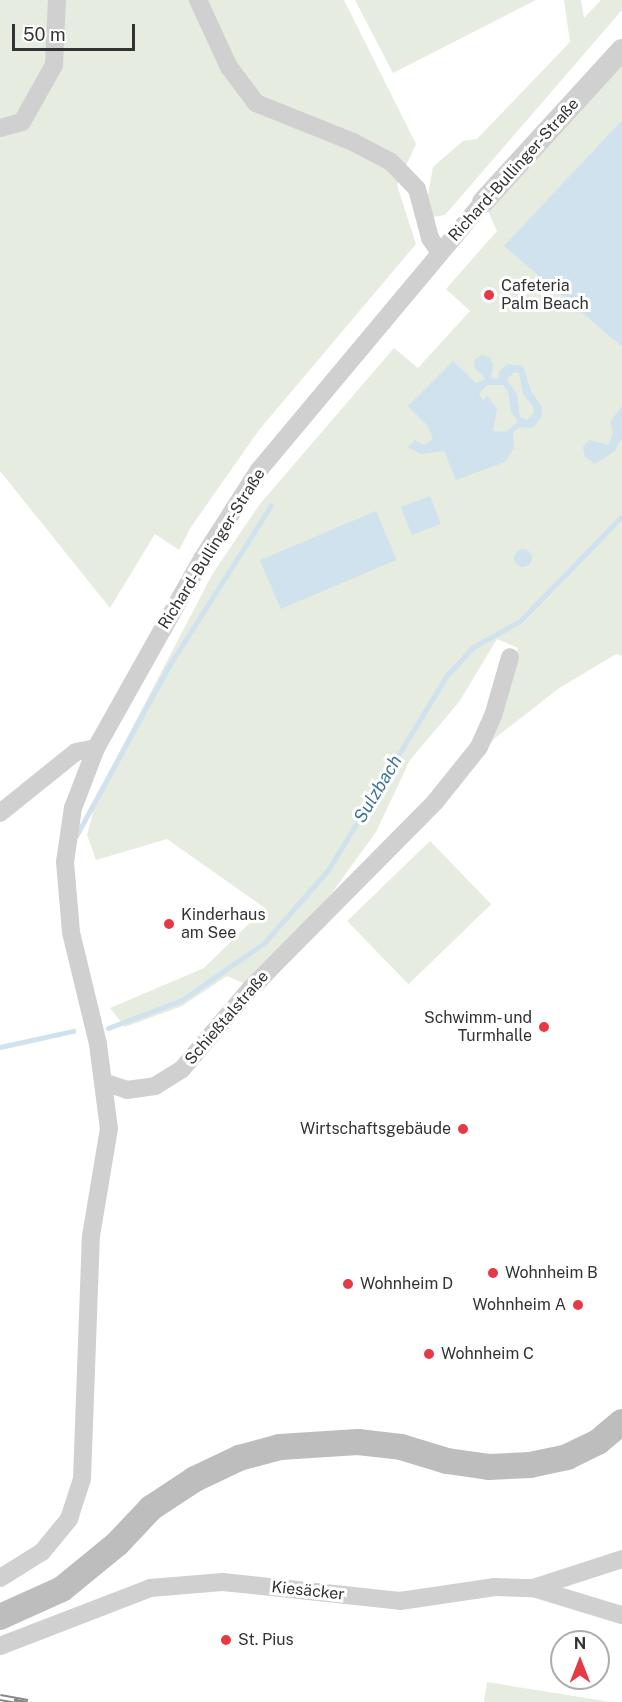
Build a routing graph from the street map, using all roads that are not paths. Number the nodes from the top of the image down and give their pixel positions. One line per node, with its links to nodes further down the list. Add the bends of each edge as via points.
1 (57, 0): 4 (street, via 54,65 22,122)
2 (198, 0): 6 (street, via 229,67 256,103 353,142 391,162 417,189 430,238)
3 (622, 50): 5 (street, Richard-Bullinger-Straße)
4 (0, 129)
5 (483, 201): 6 (street, Richard-Bullinger-Straße)
6 (440, 253): 8 (street, Richard-Bullinger-Straße, via 259,470 202,559)
7 (510, 657): 10 (street, Schießtalstraße, via 493,716 479,747 435,802 250,988 182,1069 156,1086 127,1090)
8 (96, 748): 9 (street, via 76,752); 10 (street, Richard-Bullinger-Straße, via 73,808 64,862 71,932)
9 (0, 813)
10 (106, 1083): 13 (street, via 109,1129 91,1236 85,1309 82,1479 69,1519 42,1552)
11 (622, 1422): 16 (main road, via 598,1442 567,1457 530,1465 489,1467 447,1461 401,1447 358,1442 280,1447 239,1458 195,1479 152,1508 117,1544 62,1589)
12 (622, 1560): 14 (street)
13 (0, 1578)
14 (533, 1588): 15 (street, Kiesäcker); 17 (street, Kiesäcker, via 495,1587 400,1601 223,1582 150,1588)
15 (622, 1615)
16 (0, 1617)
17 (0, 1646)

